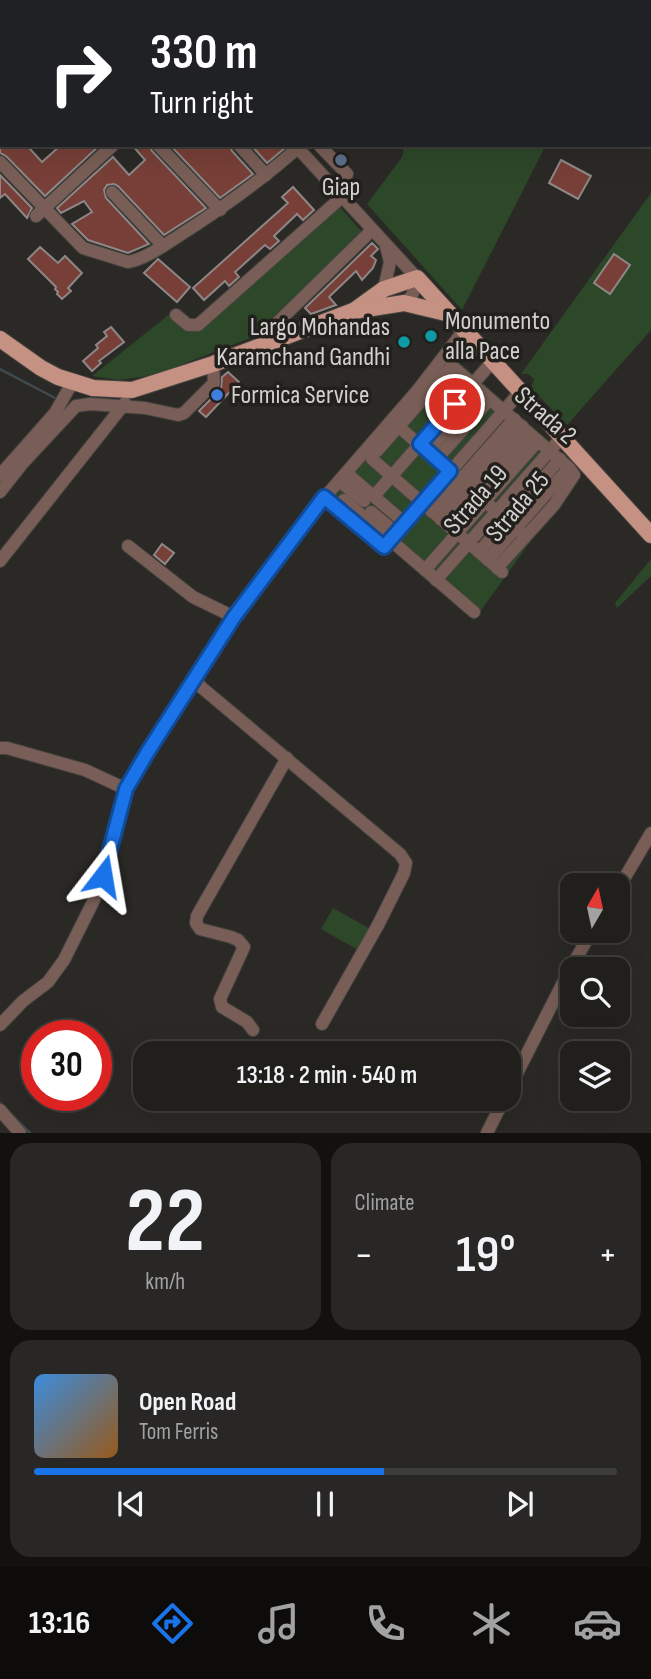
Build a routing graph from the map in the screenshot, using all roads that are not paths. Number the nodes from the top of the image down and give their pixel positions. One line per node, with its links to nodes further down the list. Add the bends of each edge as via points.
1 (111, 147): 14 (street)
2 (160, 147): 13 (street)
3 (241, 147): 10 (street)
4 (297, 147): 10 (street)
5 (299, 147): 9 (street)
6 (320, 147): 9 (street)
7 (321, 147): 12 (street, via 347,174)
8 (0, 162): 14 (street)
9 (320, 172): 12 (street)
10 (266, 176): 13 (street)
11 (112, 192): 16 (street)
12 (340, 195): 15 (street); 23 (street, via 198,325 188,325)
13 (220, 210): 16 (street)
14 (40, 212): 16 (street, via 83,248 128,262)
15 (372, 230): 17 (street); 26 (street, via 274,326)
16 (163, 246)
17 (386, 246): 18 (street); 19 (street, via 390,262)
18 (417, 278): 19 (main road); 20 (street, via 412,296); 22 (main road)
19 (384, 289): 21 (main road)
20 (404, 303): 21 (main road); 22 (main road)
21 (354, 311): 26 (main road)
22 (450, 314): 24 (main road)
23 (176, 315)
24 (465, 329): 27 (main road); 44 (street)
25 (0, 339): 29 (main road)
26 (270, 342): 28 (main road)
27 (493, 361): 31 (street); 32 (main road)
28 (213, 364): 30 (main road); 33 (street, via 214,383 184,413)
29 (72, 383): 30 (main road); 39 (street, via 55,412)
30 (132, 390): 33 (street)
31 (481, 391): 34 (street, Strada 2); 35 (street, Strada 2, via 453,366); 37 (street); 37 (street)
32 (521, 391): 34 (street); 36 (main road)
33 (123, 406): 43 (street, via 76,406); 54 (street)
34 (521, 426): 38 (street, Strada 2); 42 (street); 42 (street)
35 (400, 427): 37 (street); 40 (street, via 374,455)
36 (562, 437): 38 (street); 51 (main road)
37 (428, 452): 40 (street); 42 (street)
38 (563, 463): 47 (street, Strada 19); 49 (street); 49 (street, Strada 25, via 554,505)
39 (0, 475)
40 (392, 476): 46 (street); 48 (street)
41 (347, 480): 46 (street)
42 (468, 487): 47 (street); 48 (street); 48 (street)
43 (0, 492)
44 (324, 497): 50 (street); 58 (street)
45 (344, 500): 46 (street)
46 (370, 504): 50 (street)
47 (496, 511): 49 (street); 53 (street, Strada 19)
48 (440, 519): 50 (street); 53 (street); 55 (street)
49 (516, 528): 53 (street); 53 (street, Strada 25)
50 (391, 529): 55 (street)
51 (651, 535)
52 (128, 546): 58 (street, via 192,597)
53 (487, 559): 56 (street, Strada 19)
54 (0, 561)
55 (425, 570): 56 (street)
56 (436, 580): 57 (street)
57 (474, 612)
58 (234, 617): 59 (street)
59 (195, 680): 61 (street); 62 (street)
60 (0, 748): 62 (street, via 85,770)
61 (287, 758): 66 (street, via 406,863 378,925); 68 (street, via 196,923 200,929 231,937 244,947 220,999 222,1007)
62 (126, 789): 67 (street, via 94,900 64,960 48,982)
63 (651, 833): 64 (street)
64 (627, 873)
65 (585, 943): 69 (street)
66 (322, 1024)
67 (0, 1025)
68 (253, 1030)
69 (521, 1065)
70 (0, 1110): 72 (street)
71 (498, 1111): 73 (street)
72 (20, 1133)
73 (487, 1133)

